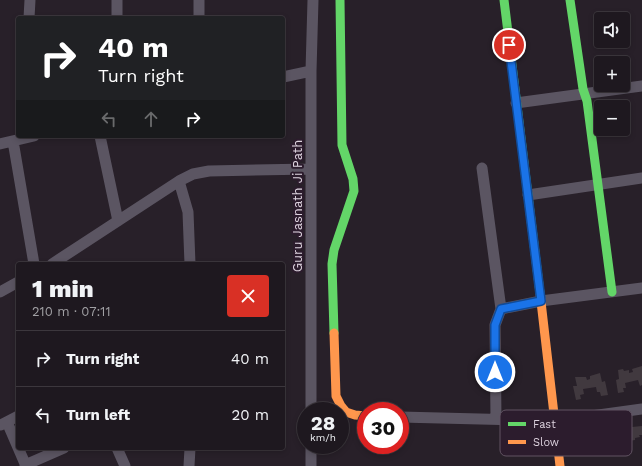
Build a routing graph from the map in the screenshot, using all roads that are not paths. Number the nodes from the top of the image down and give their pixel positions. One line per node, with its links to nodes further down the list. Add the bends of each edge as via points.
1 (30, 0): 8 (street)
2 (117, 0): 9 (street)
3 (199, 0): 10 (street)
4 (313, 0): 11 (street, Guru Jasnath Ji Path)
5 (340, 0): 40 (street, via 342,145 355,181 332,264 336,396 341,408 352,416)
6 (504, 0): 15 (street)
7 (570, 0): 14 (street)
8 (29, 16)
9 (117, 16)
10 (199, 16)
11 (311, 71): 12 (street); 21 (street, Guru Jasnath Ji Path)
12 (285, 77)
13 (642, 86): 14 (street)
14 (585, 94): 15 (street); 24 (street)
15 (516, 103): 25 (street)
16 (25, 138): 18 (street)
17 (100, 138): 26 (street)
18 (13, 141): 19 (street); 27 (street)
19 (0, 144)
20 (482, 168): 35 (street)
21 (311, 169): 23 (street, via 208,171 193,174); 36 (street, Guru Jasnath Ji Path)
22 (642, 178): 24 (street)
23 (179, 181): 26 (street); 29 (street, via 188,212)
24 (598, 184): 25 (street); 33 (street)
25 (528, 195): 34 (street)
26 (118, 221): 28 (street)
27 (34, 262)
28 (55, 262)
29 (190, 262)
30 (16, 283): 32 (street)
31 (642, 288): 33 (street)
32 (0, 292)
33 (612, 292): 34 (street)
34 (541, 301): 35 (street); 38 (street)
35 (501, 309): 43 (street, via 495,325)
36 (311, 402)
37 (642, 409): 39 (street)
38 (554, 410)
39 (632, 410)
40 (357, 416)
41 (16, 417): 45 (street)
42 (409, 417): 43 (street)
43 (496, 419): 44 (street)
44 (500, 419)
45 (3, 424): 46 (street)
46 (16, 448)
47 (17, 450): 53 (street)
48 (59, 450): 53 (street)
49 (118, 450): 54 (street)
50 (190, 450): 55 (street)
51 (311, 454): 56 (street)
52 (559, 456): 57 (street)
53 (25, 465)
54 (125, 466)
55 (190, 466)
56 (311, 466)
57 (560, 466)

